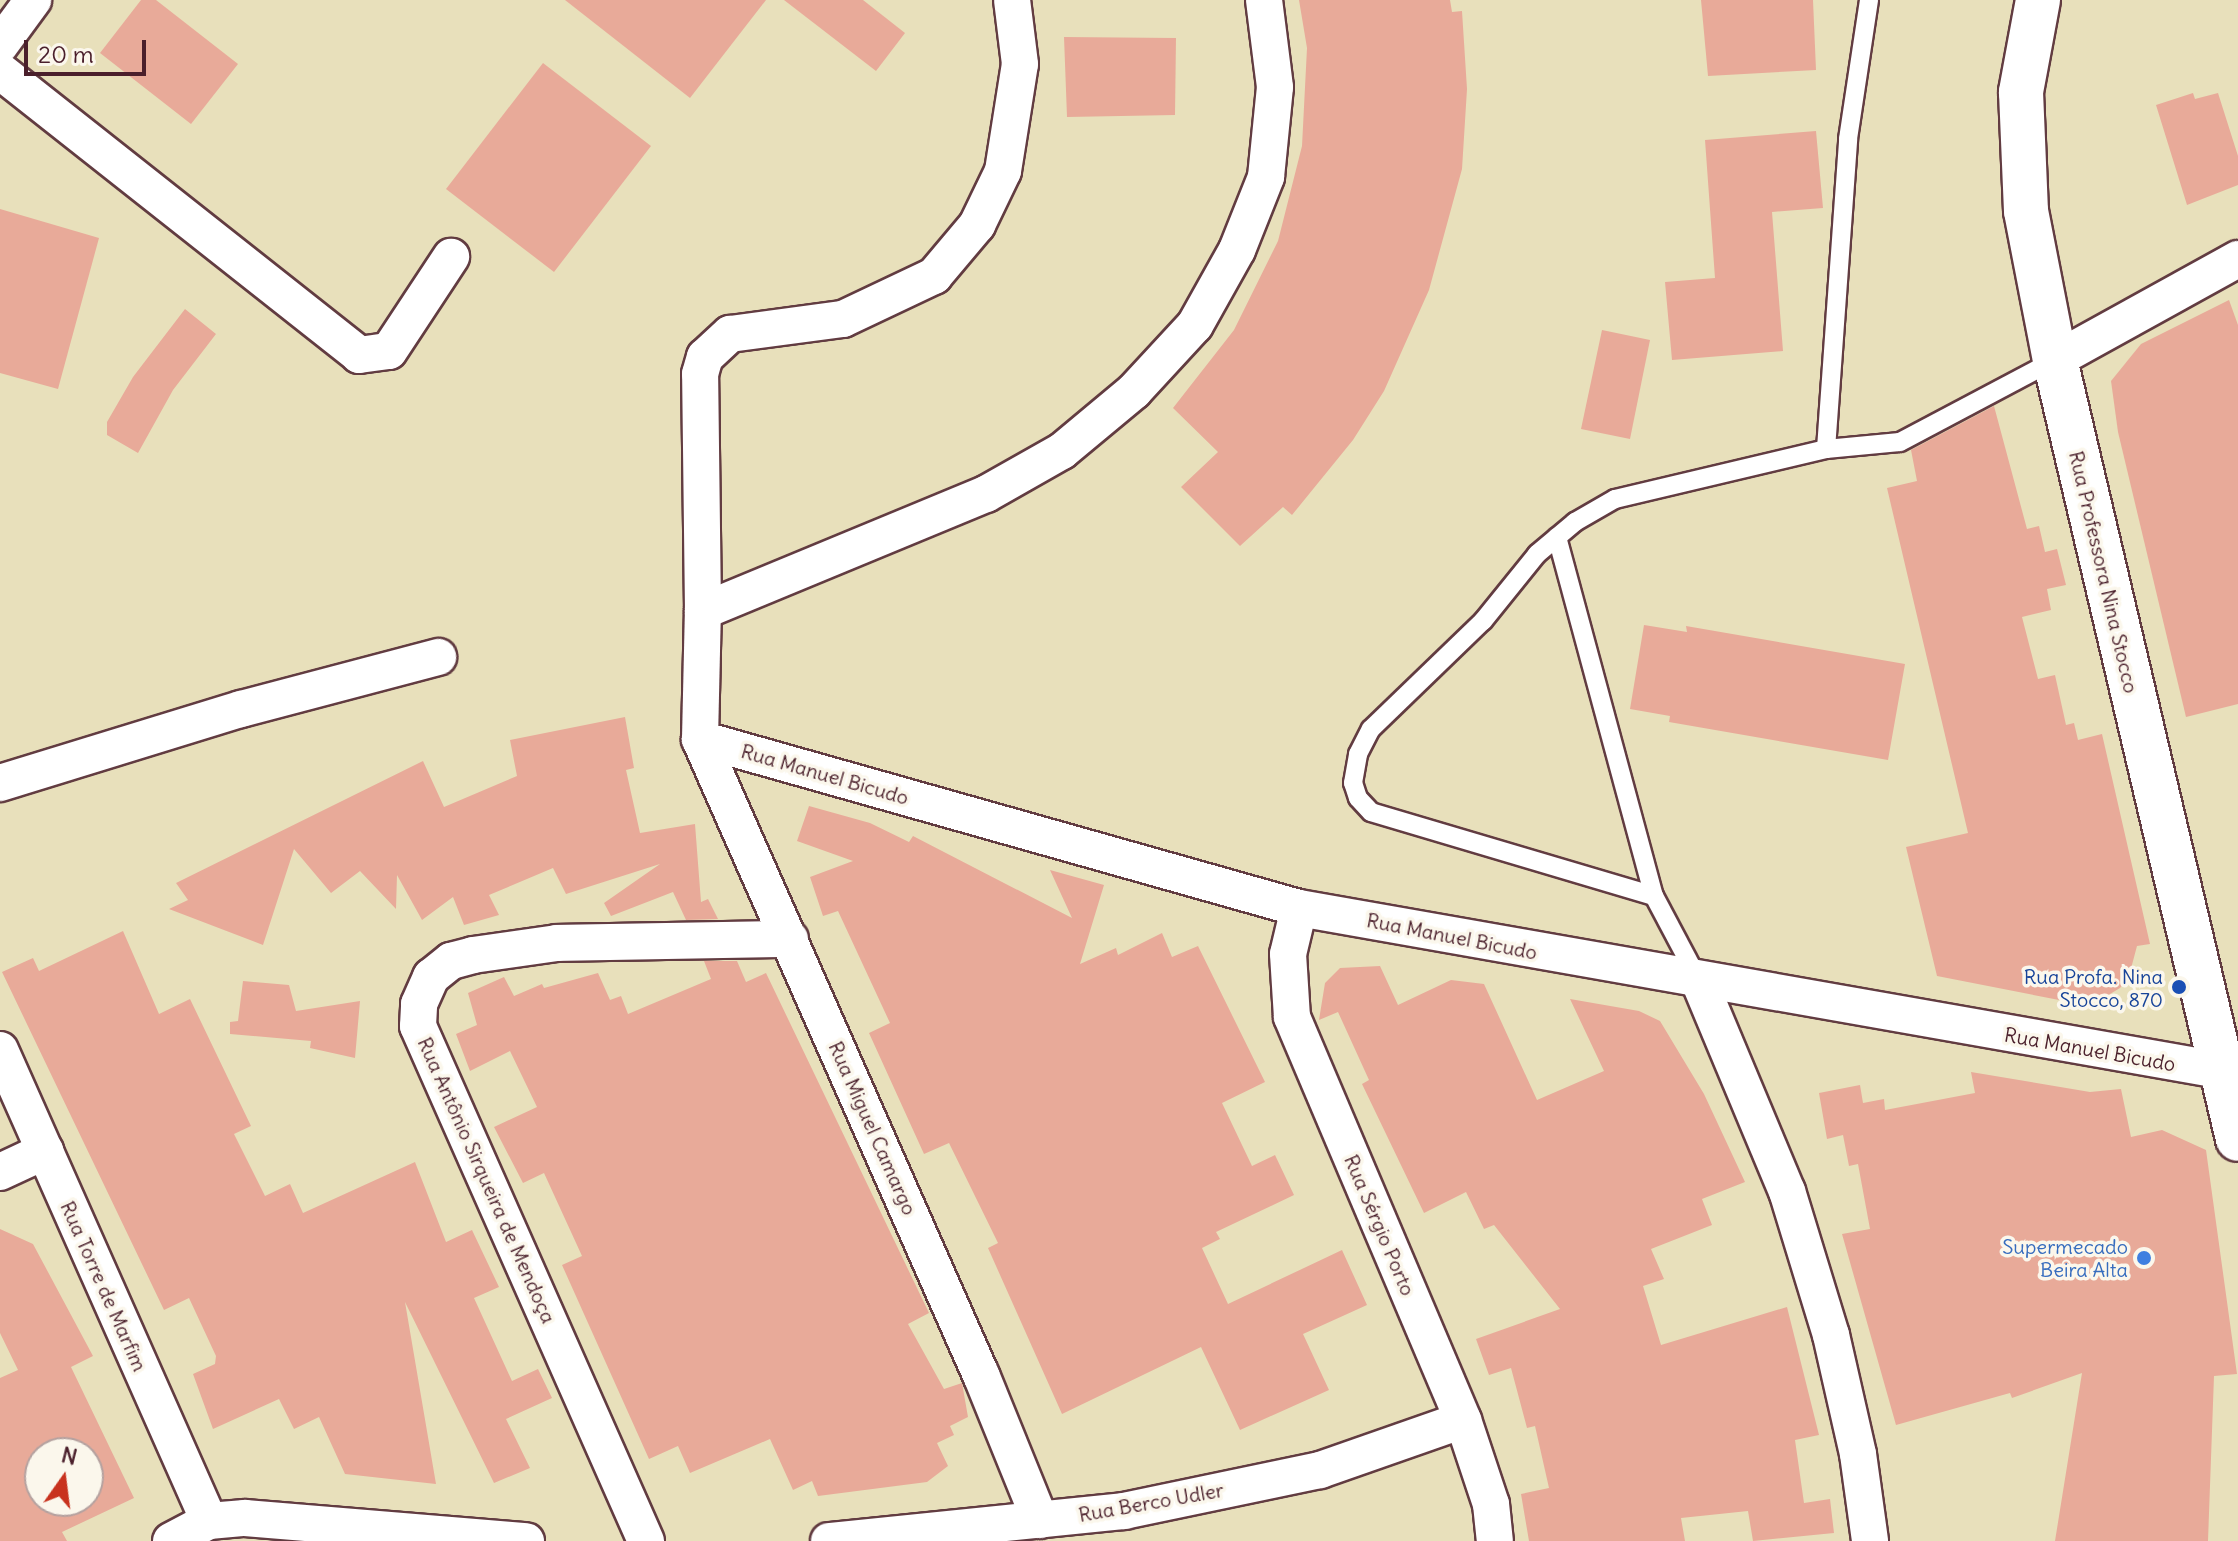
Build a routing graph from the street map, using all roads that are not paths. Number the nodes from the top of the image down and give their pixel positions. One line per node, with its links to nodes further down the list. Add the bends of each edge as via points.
1 (33, 0): 6 (street)
2 (1012, 0): 13 (street, via 1020,64 1003,171 977,225 934,276 843,319 730,334 705,357 700,374)
3 (1264, 0): 13 (street, via 1275,87 1266,177 1237,250 1195,325 1134,391 1049,458 986,494)
4 (1869, 0): 11 (lane, via 1848,139)
5 (2038, 0): 10 (street, Rua Professora Nina Stocco, via 2024,56 2021,153 2026,211)
6 (0, 45)
7 (0, 71): 8 (street, via 359,355 389,351)
8 (451, 257)
9 (2238, 259): 10 (street)
10 (2055, 360): 11 (lane, via 1900,442); 22 (street, Rua Professora Nina Stocco)
11 (1826, 449): 12 (lane, via 1615,499)
12 (1557, 537): 17 (lane); 17 (lane, via 1483,621 1371,729 1358,754 1353,783 1371,812)
13 (703, 611): 15 (street)
14 (438, 657): 16 (street, via 241,709)
15 (700, 739): 18 (street, Rua Manuel Bicudo); 19 (street, Rua Miguel Camargo)
16 (0, 783)
17 (1654, 896): 20 (lane)
18 (1299, 908): 20 (street, Rua Manuel Bicudo); 26 (street, Rua Sérgio Porto, via 1287,968 1292,1017)
19 (790, 939): 27 (street, Rua Miguel Camargo); 32 (street, Rua Antônio Sirqueira de Mendoça, via 557,943 473,955 451,961 431,977 419,1004 418,1026)
20 (1699, 981): 22 (street, Rua Manuel Bicudo); 35 (street, via 1787,1191 1831,1335 1858,1454)
21 (0, 1050): 24 (street, Rua Torre de Marfim)
22 (2219, 1070): 23 (street, Rua Professora Nina Stocco)
23 (2238, 1139)
24 (45, 1151): 25 (street); 28 (street, Rua Torre de Marfim)
25 (0, 1172)
26 (1463, 1420): 27 (street, Rua Berco Udler, via 1320,1470 1124,1511); 34 (street, Rua Sérgio Porto, via 1491,1504)
27 (1040, 1520): 33 (street, Rua Berco Udler)
28 (209, 1521): 29 (street, via 312,1521); 30 (street)
29 (449, 1537): 31 (street)
30 (171, 1541)
31 (526, 1541)
32 (646, 1541)
33 (829, 1541)
34 (1495, 1541)
35 (1870, 1541)

